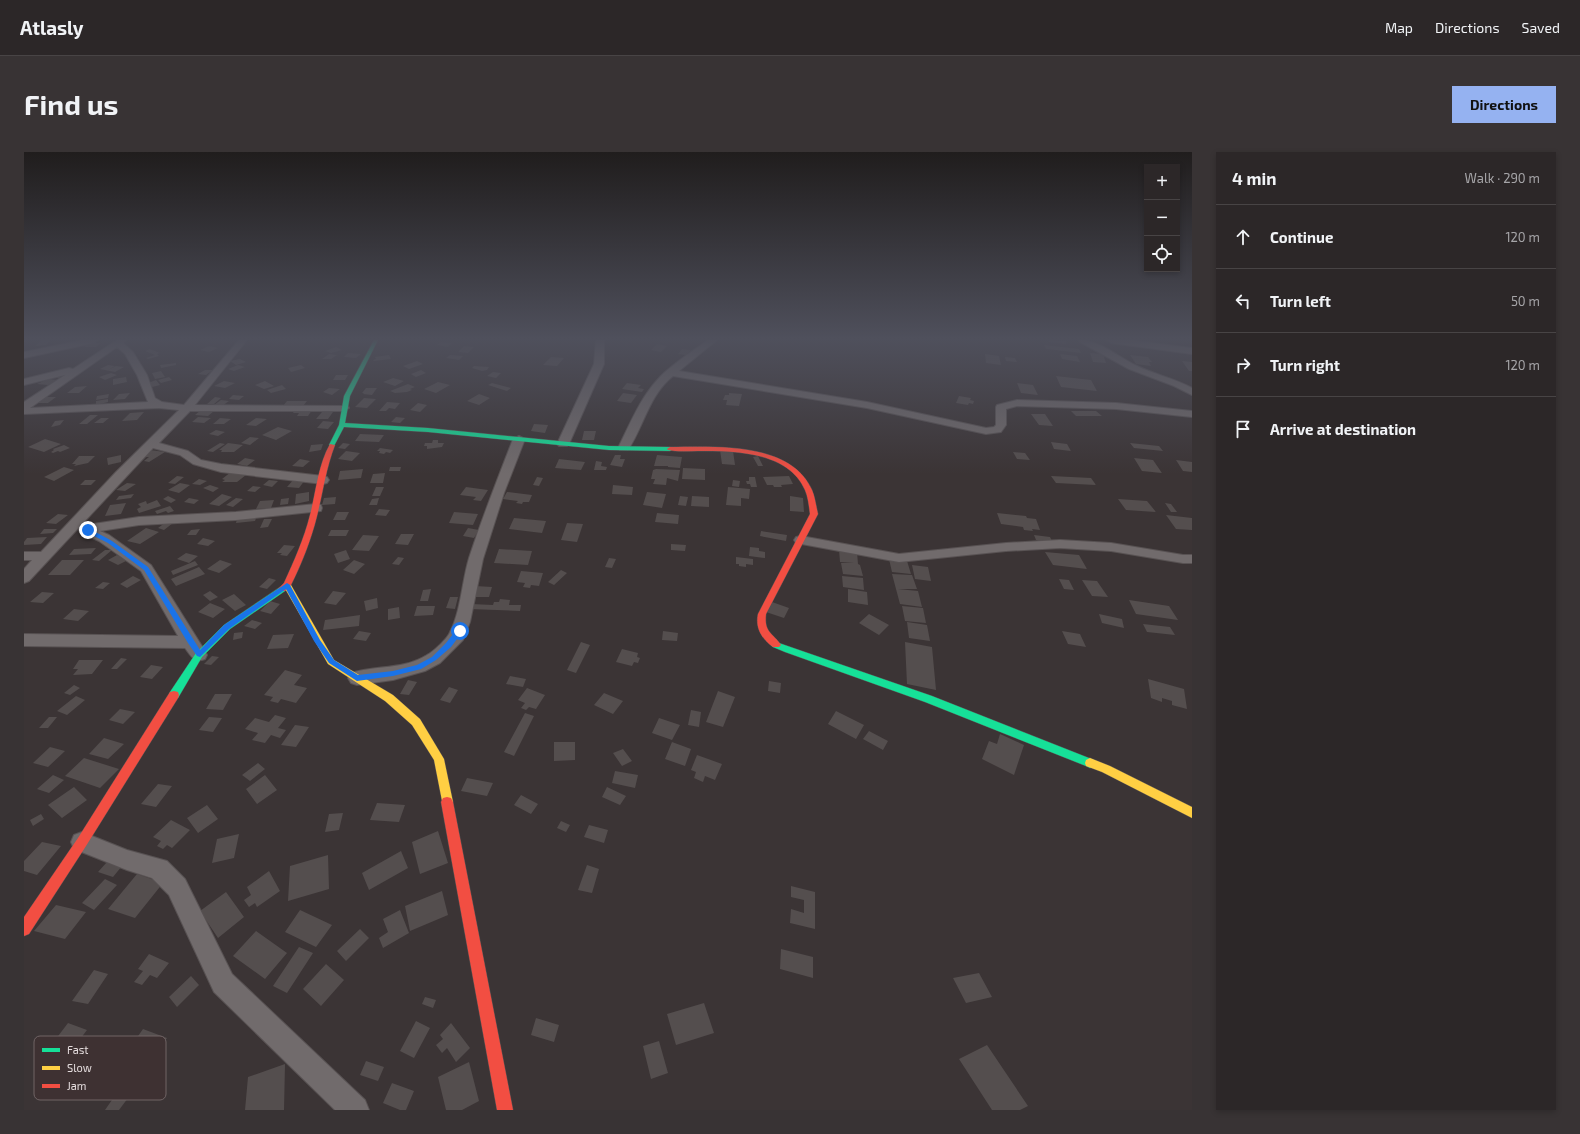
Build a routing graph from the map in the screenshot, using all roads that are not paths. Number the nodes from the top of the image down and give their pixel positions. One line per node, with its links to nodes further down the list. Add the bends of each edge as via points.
1 (56, 385): 11 (street)
2 (145, 385): 10 (street, via 151,400)
3 (206, 385): 12 (street)
4 (352, 385): 13 (street)
5 (590, 385): 19 (street)
6 (658, 385): 20 (street, via 646,403)
7 (743, 385): 15 (street, via 867,405 986,431 997,430 1001,425 1001,407 1017,403 1116,406)
8 (1177, 385): 9 (street)
9 (1192, 392)
10 (159, 405): 12 (street); 14 (street)
11 (24, 407)
12 (187, 408): 13 (street); 18 (street)
13 (344, 408): 16 (street)
14 (24, 410)
15 (1192, 414)
16 (342, 425): 17 (street); 21 (street, via 328,454)
17 (520, 439): 19 (street); 33 (street, via 476,558 457,636 434,658 419,668)
18 (150, 444): 21 (street, via 189,455 197,462 221,468); 23 (street)
19 (563, 444): 20 (street)
20 (624, 448): 25 (street, via 748,450 782,461 799,474 814,502 814,514)
21 (323, 480): 22 (street)
22 (316, 508): 24 (street, via 226,517 139,521 110,524); 30 (street, via 303,550)
23 (74, 524): 24 (street); 27 (street)
24 (88, 530): 32 (street, via 110,542 146,568)
25 (802, 540): 28 (street, via 899,558 1060,544 1111,547); 34 (street, via 795,548 762,614 760,622 765,636 775,644 1005,728 1106,769)
26 (24, 556): 27 (street)
27 (44, 556): 29 (street)
28 (1192, 559)
29 (24, 578)
30 (287, 585): 32 (street); 33 (street, via 331,662)
31 (24, 640): 32 (street)
32 (195, 648): 35 (street)
33 (357, 678): 38 (street, via 389,698 416,722 439,759)
34 (1192, 813)
35 (82, 842): 36 (street); 37 (street, via 127,860 159,869 177,887 223,983)
36 (25, 926)
37 (355, 1110)
38 (505, 1110)

